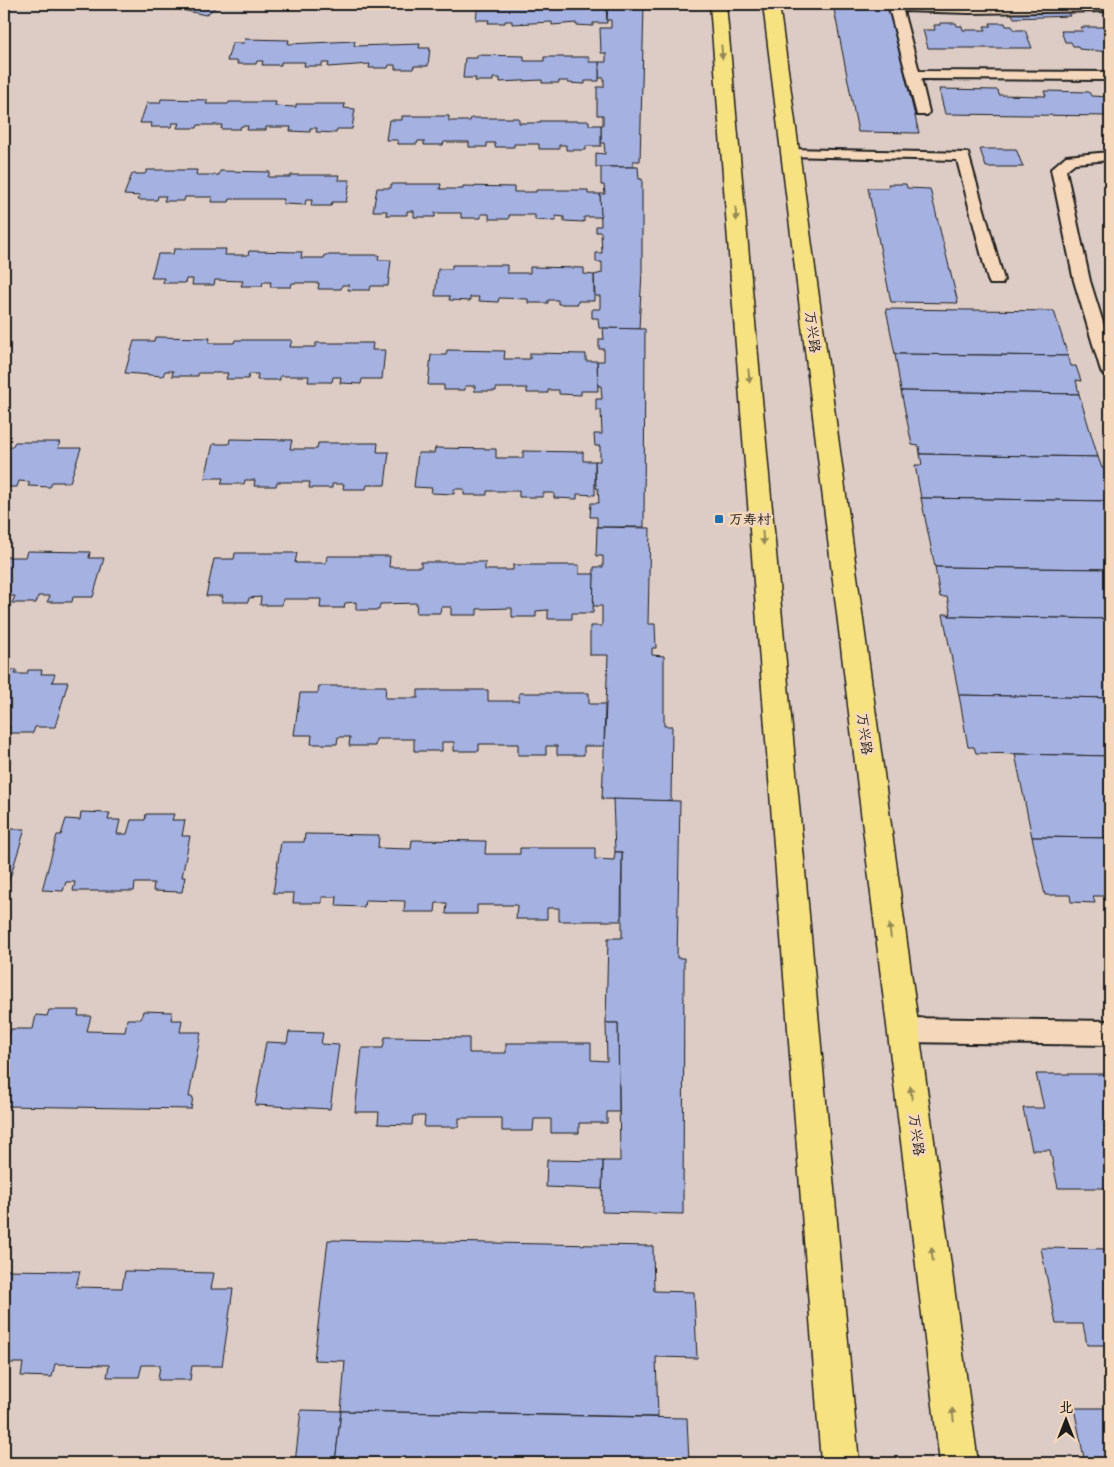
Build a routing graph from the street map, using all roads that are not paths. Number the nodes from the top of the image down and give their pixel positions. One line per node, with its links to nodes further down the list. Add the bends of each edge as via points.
1 (718, 4): 15 (main road, one-way to 15)
2 (771, 4): 8 (main road, 万兴路)
3 (896, 6): 4 (lane, via 969,9); 5 (lane)
4 (1110, 7)
5 (913, 75): 6 (lane); 7 (lane)
6 (1110, 76)
7 (922, 112)
8 (790, 153): 10 (lane, via 963,156); 13 (main road, 万兴路, one-way to 8)
9 (1110, 156): 11 (lane, via 1070,159 1058,169 1082,281)
10 (996, 280)
11 (1105, 340): 12 (lane)
12 (1110, 370)
13 (903, 1030): 14 (lane); 16 (main road, 万兴路, one-way to 13)
14 (1110, 1033)
15 (840, 1463)
16 (959, 1463)

